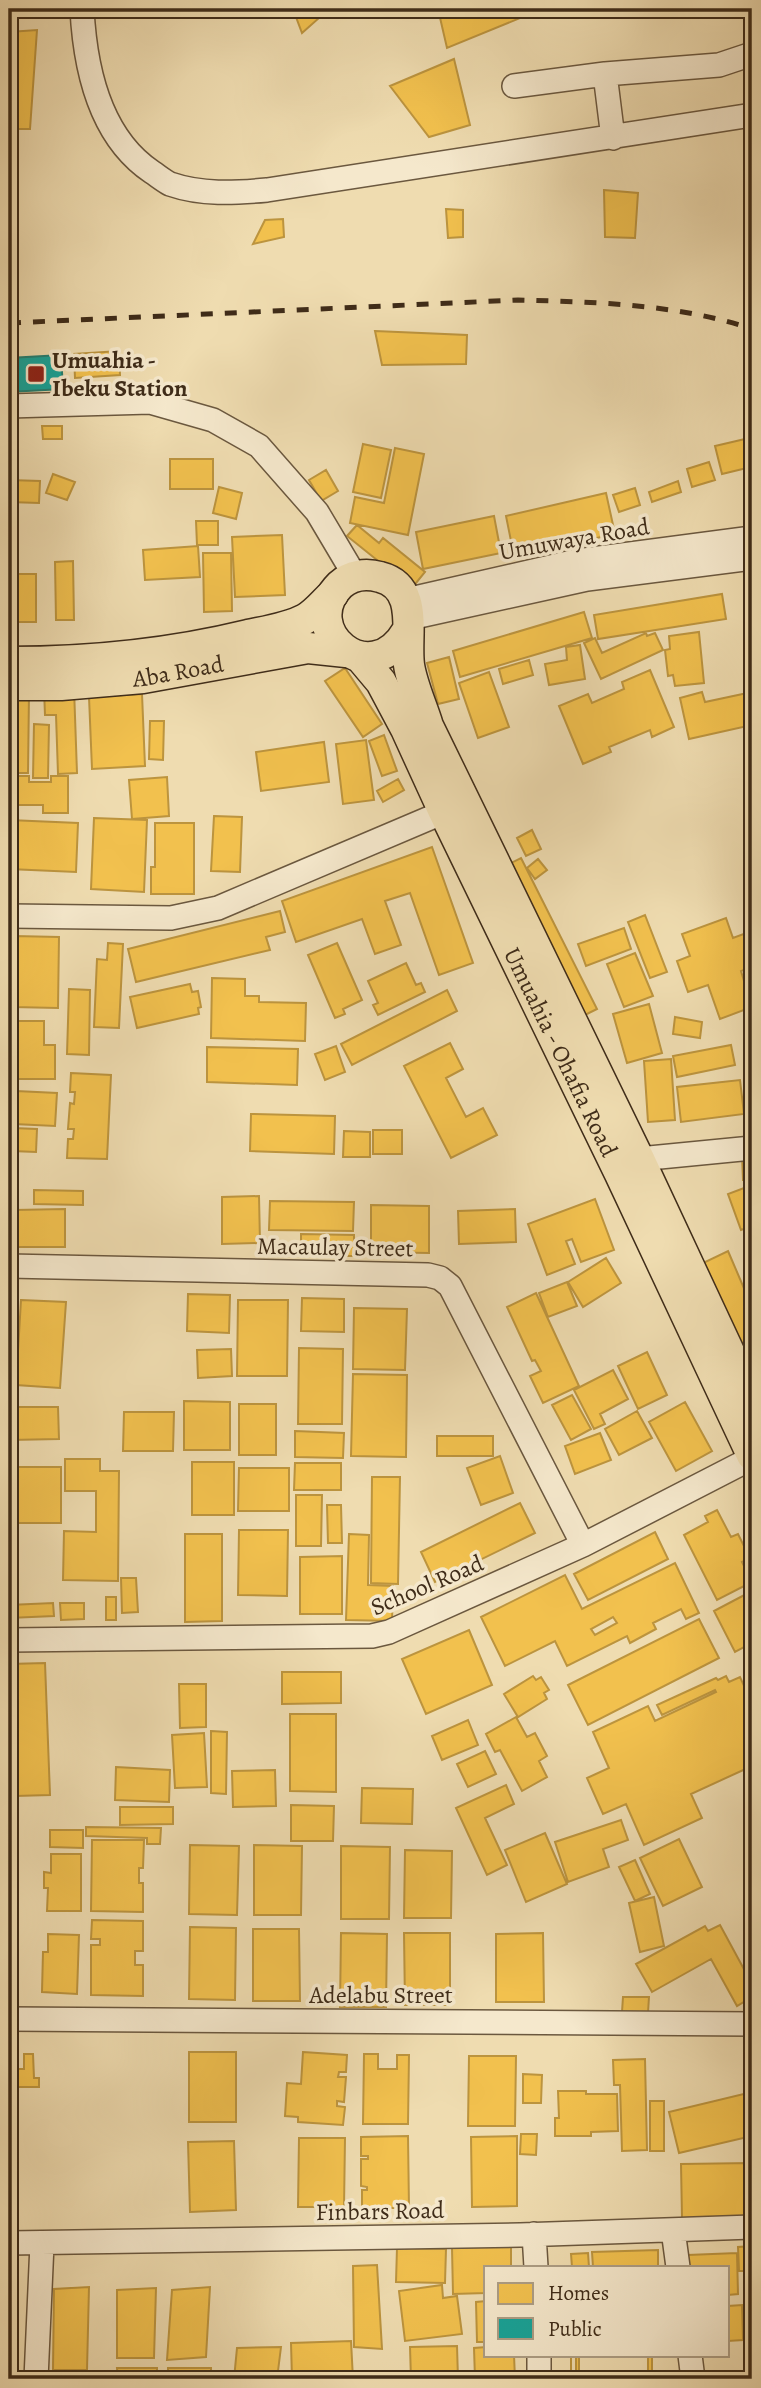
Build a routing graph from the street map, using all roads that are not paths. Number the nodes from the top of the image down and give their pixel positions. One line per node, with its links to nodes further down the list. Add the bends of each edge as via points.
1 (82, 9): 6 (street, via 88,58 108,123 142,166 168,183 195,191 267,190)
2 (752, 54): 3 (street, via 719,65)
3 (605, 74): 4 (street); 6 (street)
4 (514, 86)
5 (752, 115): 6 (street)
6 (613, 138)
7 (9, 406): 10 (street, via 150,402 213,420 260,446 317,512)
8 (752, 538): 11 (street, Umuwaya Road, via 577,561)
9 (752, 558): 11 (street, Umuwaya Road, via 587,579)
10 (344, 585): 11 (main road, via 371,574 386,578 398,587); 12 (main road, via 328,606 327,619 336,643); 13 (main road, Aba Road, via 307,618 223,641 141,655)
11 (408, 616): 12 (main road, via 400,643 388,652 374,657); 18 (main road, Umuahia - Ohafia Road, via 409,667 428,726)
12 (353, 654): 14 (main road, Aba Road, via 308,648 143,678); 15 (main road, Umuahia - Ohafia Road, via 381,682)
13 (9, 662)
14 (9, 685)
15 (444, 812): 16 (street, via 218,908 171,918); 21 (main road, Umuahia - Ohafia Road)
16 (9, 916)
17 (752, 1148): 18 (street)
18 (639, 1159): 20 (main road, Umuahia - Ohafia Road)
19 (9, 1266): 22 (street, Macaulay Street, via 440,1278 450,1286)
20 (752, 1401)
21 (752, 1457): 22 (street, School Road)
22 (583, 1545): 23 (street, School Road, via 372,1636)
23 (9, 1640)
24 (9, 2019): 25 (street, Adelabu Street)
25 (752, 2024)
26 (752, 2227): 27 (street, Finbars Road)
27 (673, 2230): 28 (street, Finbars Road); 32 (street)
28 (534, 2234): 30 (street, Finbars Road); 31 (street)
29 (9, 2243): 30 (street, Finbars Road)
30 (42, 2244): 35 (street)
31 (536, 2266)
32 (678, 2266)
33 (539, 2356): 36 (street)
34 (690, 2356): 37 (street)
35 (36, 2379)
36 (539, 2379)
37 (693, 2379)

